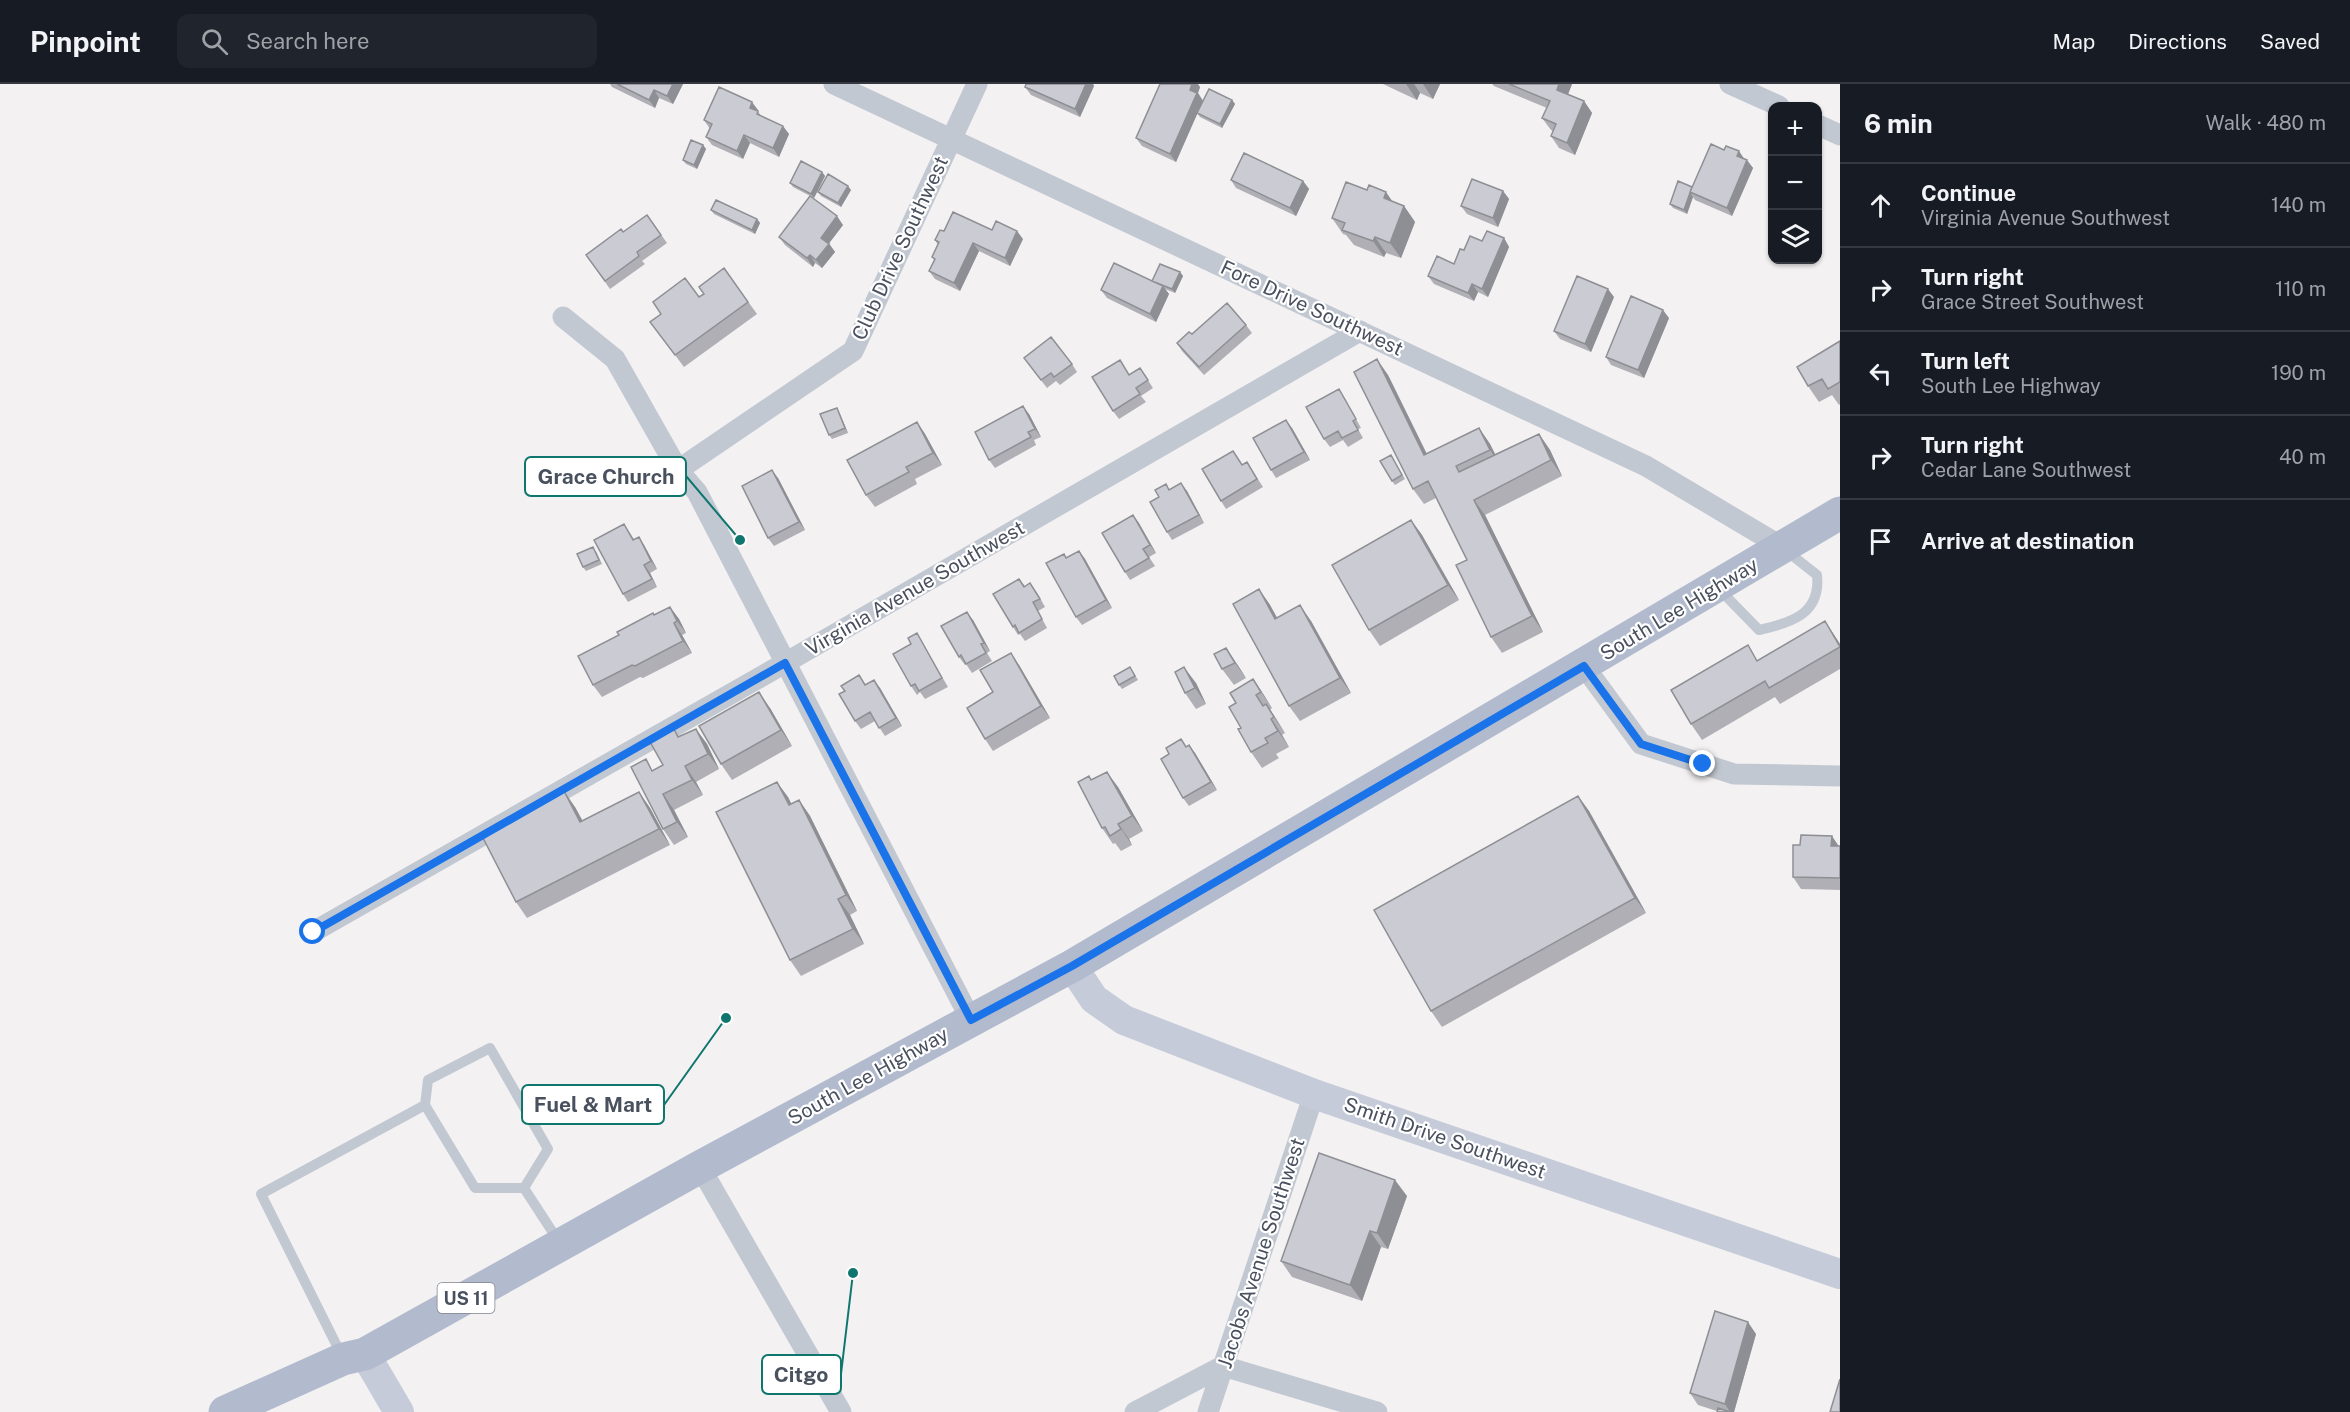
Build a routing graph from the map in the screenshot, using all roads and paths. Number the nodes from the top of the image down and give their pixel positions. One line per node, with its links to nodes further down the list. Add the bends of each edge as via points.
1 (834, 84): 7 (street, Fore Drive Southwest)
2 (977, 84): 7 (street, Club Drive Southwest)
3 (1730, 84): 4 (street)
4 (1770, 102)
5 (1822, 126): 6 (street)
6 (1840, 135)
7 (950, 140): 9 (street, Fore Drive Southwest); 10 (street, Club Drive Southwest, via 853,351)
8 (563, 317): 10 (street, via 615,359)
9 (1360, 331): 12 (street, Fore Drive Southwest, via 1646,466); 14 (street, Virginia Avenue Southwest)
10 (678, 470): 14 (street, via 697,492)
11 (1840, 513): 12 (main road, South Lee Highway / US 11)
12 (1782, 547): 13 (main road, South Lee Highway / US 11); 13 (lane, via 1817,575 1819,592 1804,613 1788,624 1760,630)
13 (1717, 587): 15 (main road, South Lee Highway / US 11)
14 (785, 663): 17 (street, Virginia Avenue Southwest); 19 (street)
15 (1584, 666): 16 (street, via 1641,744 1734,774); 18 (main road, South Lee Highway / US 11)
16 (1840, 776)
17 (313, 932)
18 (1072, 966): 19 (main road, South Lee Highway / US 11); 20 (street, Smith Drive Southwest, via 1094,999 1124,1020)
19 (971, 1020): 22 (main road, South Lee Highway / US 11)
20 (1314, 1094): 25 (street, Smith Drive Southwest); 27 (street, Jacobs Avenue Southwest)
21 (425, 1105): 23 (lane, via 475,1188); 23 (lane, via 428,1080 490,1047 548,1149); 26 (lane, via 261,1194)
22 (700, 1167): 24 (main road, South Lee Highway / US 11); 30 (street)
23 (524, 1188): 24 (lane)
24 (561, 1245): 26 (main road, South Lee Highway / US 11)
25 (1840, 1274)
26 (354, 1357): 28 (main road, South Lee Highway / US 11); 29 (street)
27 (1223, 1366): 31 (street); 32 (street, Jacobs Avenue Southwest); 33 (street)
28 (225, 1412)
29 (399, 1412)
30 (841, 1412)
31 (1135, 1412)
32 (1208, 1412)
33 (1377, 1412)

